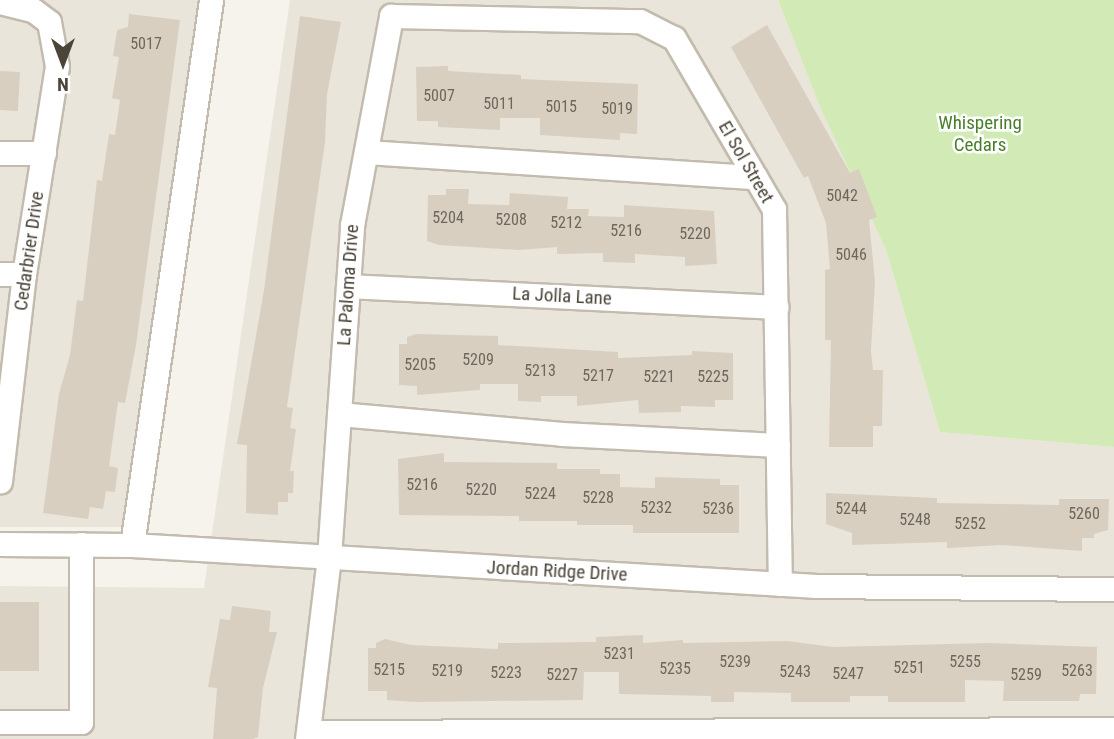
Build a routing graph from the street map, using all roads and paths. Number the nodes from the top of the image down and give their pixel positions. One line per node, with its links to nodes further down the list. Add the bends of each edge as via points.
1 (211, 0): 18 (street)
2 (0, 2): 6 (street, Cedarbrier Drive, via 33,10 49,22 57,66)
3 (391, 16): 5 (street, La Paloma Drive); 7 (street, El Sol Street, via 640,21 674,38)
4 (0, 152): 6 (street)
5 (366, 152): 7 (street); 10 (street, La Paloma Drive, via 352,225)
6 (44, 153): 9 (street, Cedarbrier Drive)
7 (755, 177): 11 (street, El Sol Street, via 774,209)
8 (0, 274): 9 (street)
9 (24, 274): 13 (street, Cedarbrier Drive)
10 (348, 286): 11 (street, La Jolla Lane); 12 (street, La Paloma Drive)
11 (776, 307): 14 (street, El Sol Street)
12 (339, 414): 14 (street, via 562,434); 19 (street, La Paloma Drive)
13 (4, 418): 15 (street, Cedarbrier Drive)
14 (778, 445): 20 (street, El Sol Street)
15 (0, 482)
16 (0, 544): 17 (street, Jordan Ridge Drive)
17 (81, 544): 18 (street, Jordan Ridge Drive); 22 (street, via 81,722)
18 (132, 545): 19 (street, Jordan Ridge Drive)
19 (329, 557): 20 (street, Jordan Ridge Drive); 24 (street, La Paloma Drive)
20 (780, 584): 21 (street, Jordan Ridge Drive)
21 (1114, 589)
22 (6, 728)
23 (1114, 729): 24 (street)
24 (308, 736)

